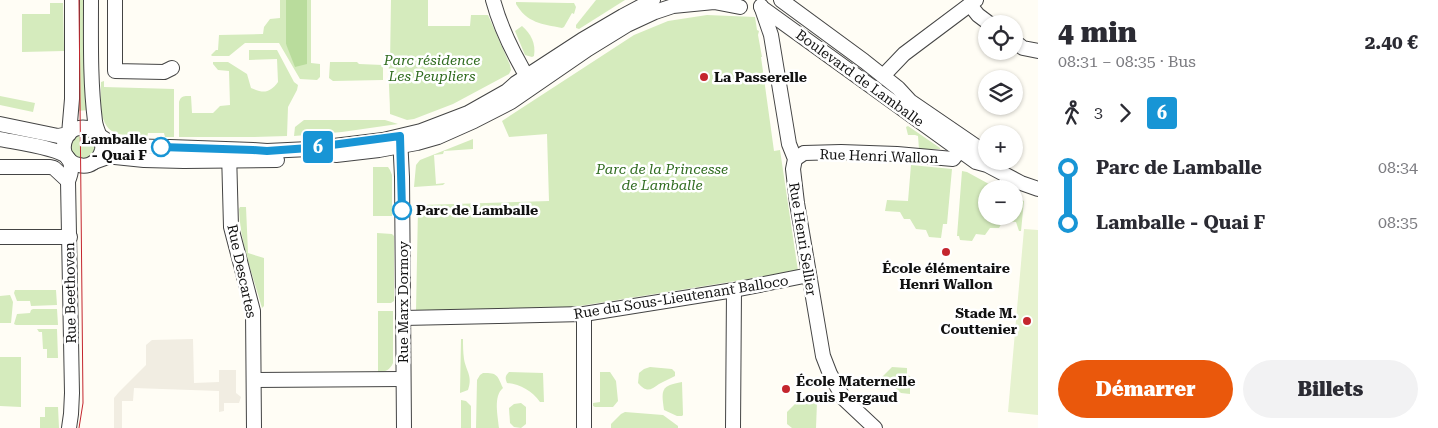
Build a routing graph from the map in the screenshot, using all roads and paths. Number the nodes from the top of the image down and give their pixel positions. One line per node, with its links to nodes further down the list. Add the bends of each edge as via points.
1 (72, 0): 19 (street, via 72,99)
2 (91, 0): 15 (street)
3 (115, 0): 14 (street)
4 (492, 0): 17 (street)
5 (653, 0): 17 (street, via 582,40)
6 (781, 0): 16 (street, Boulevard de Lamballe)
7 (973, 2): 10 (street); 16 (street, via 904,54)
8 (764, 3): 9 (street, via 754,9); 23 (street, Boulevard de Lamballe); 27 (street, Rue Henri Sellier, via 789,144)
9 (736, 4): 17 (street, via 714,2 673,6 655,12 626,25)
10 (978, 16)
11 (1023, 47): 12 (street)
12 (1036, 51)
13 (172, 68): 14 (street, via 164,72)
14 (115, 71): 15 (street)
15 (91, 73): 20 (street)
16 (884, 76): 23 (street, Boulevard de Lamballe)
17 (530, 82): 22 (street, via 512,102 474,121 417,144)
18 (0, 124): 19 (street, via 58,136)
19 (68, 134): 20 (street, via 80,127 90,128); 26 (street, via 64,145)
20 (97, 134): 25 (street, via 120,144); 28 (street, via 102,141 102,149)
21 (0, 138): 26 (street, via 56,150)
22 (400, 141): 25 (street, via 374,151 282,160); 39 (street, Rue Marx Dormoy)
23 (964, 145): 24 (street, Boulevard de Lamballe); 27 (street, Rue Henri Wallon, via 953,160 841,152 804,153); 33 (street, Boulevard de Lamballe, via 976,162)
24 (978, 150)
25 (229, 155): 28 (street, via 152,160 115,156); 40 (street, Rue Descartes, via 231,226 253,310)
26 (68, 158): 28 (street, via 80,166); 31 (street, Rue Beethoven, via 71,169)
27 (795, 159): 36 (street, Rue Henri Sellier, via 796,204)
28 (94, 162)
29 (0, 167): 31 (street, via 50,167)
30 (1012, 170): 32 (street)
31 (68, 182): 35 (street, Rue Beethoven)
32 (1038, 183)
33 (1038, 189)
34 (0, 237): 35 (street)
35 (70, 238): 42 (street, Rue Beethoven, via 72,393)
36 (809, 275): 37 (street, Rue du Sous-Lieutenant Balloco); 47 (street, Rue Henri Sellier, via 820,346 830,374 844,399)
37 (734, 290): 38 (street, Rue du Sous-Lieutenant Balloco); 46 (street)
38 (584, 314): 39 (street, Rue du Sous-Lieutenant Balloco); 45 (street)
39 (403, 318): 41 (street, Rue Marx Dormoy)
40 (254, 380): 41 (street); 43 (street, Rue Descartes)
41 (403, 380): 44 (street, Rue Marx Dormoy)
42 (69, 428)
43 (254, 428)
44 (404, 428)
45 (584, 428)
46 (734, 428)
47 (875, 428)

